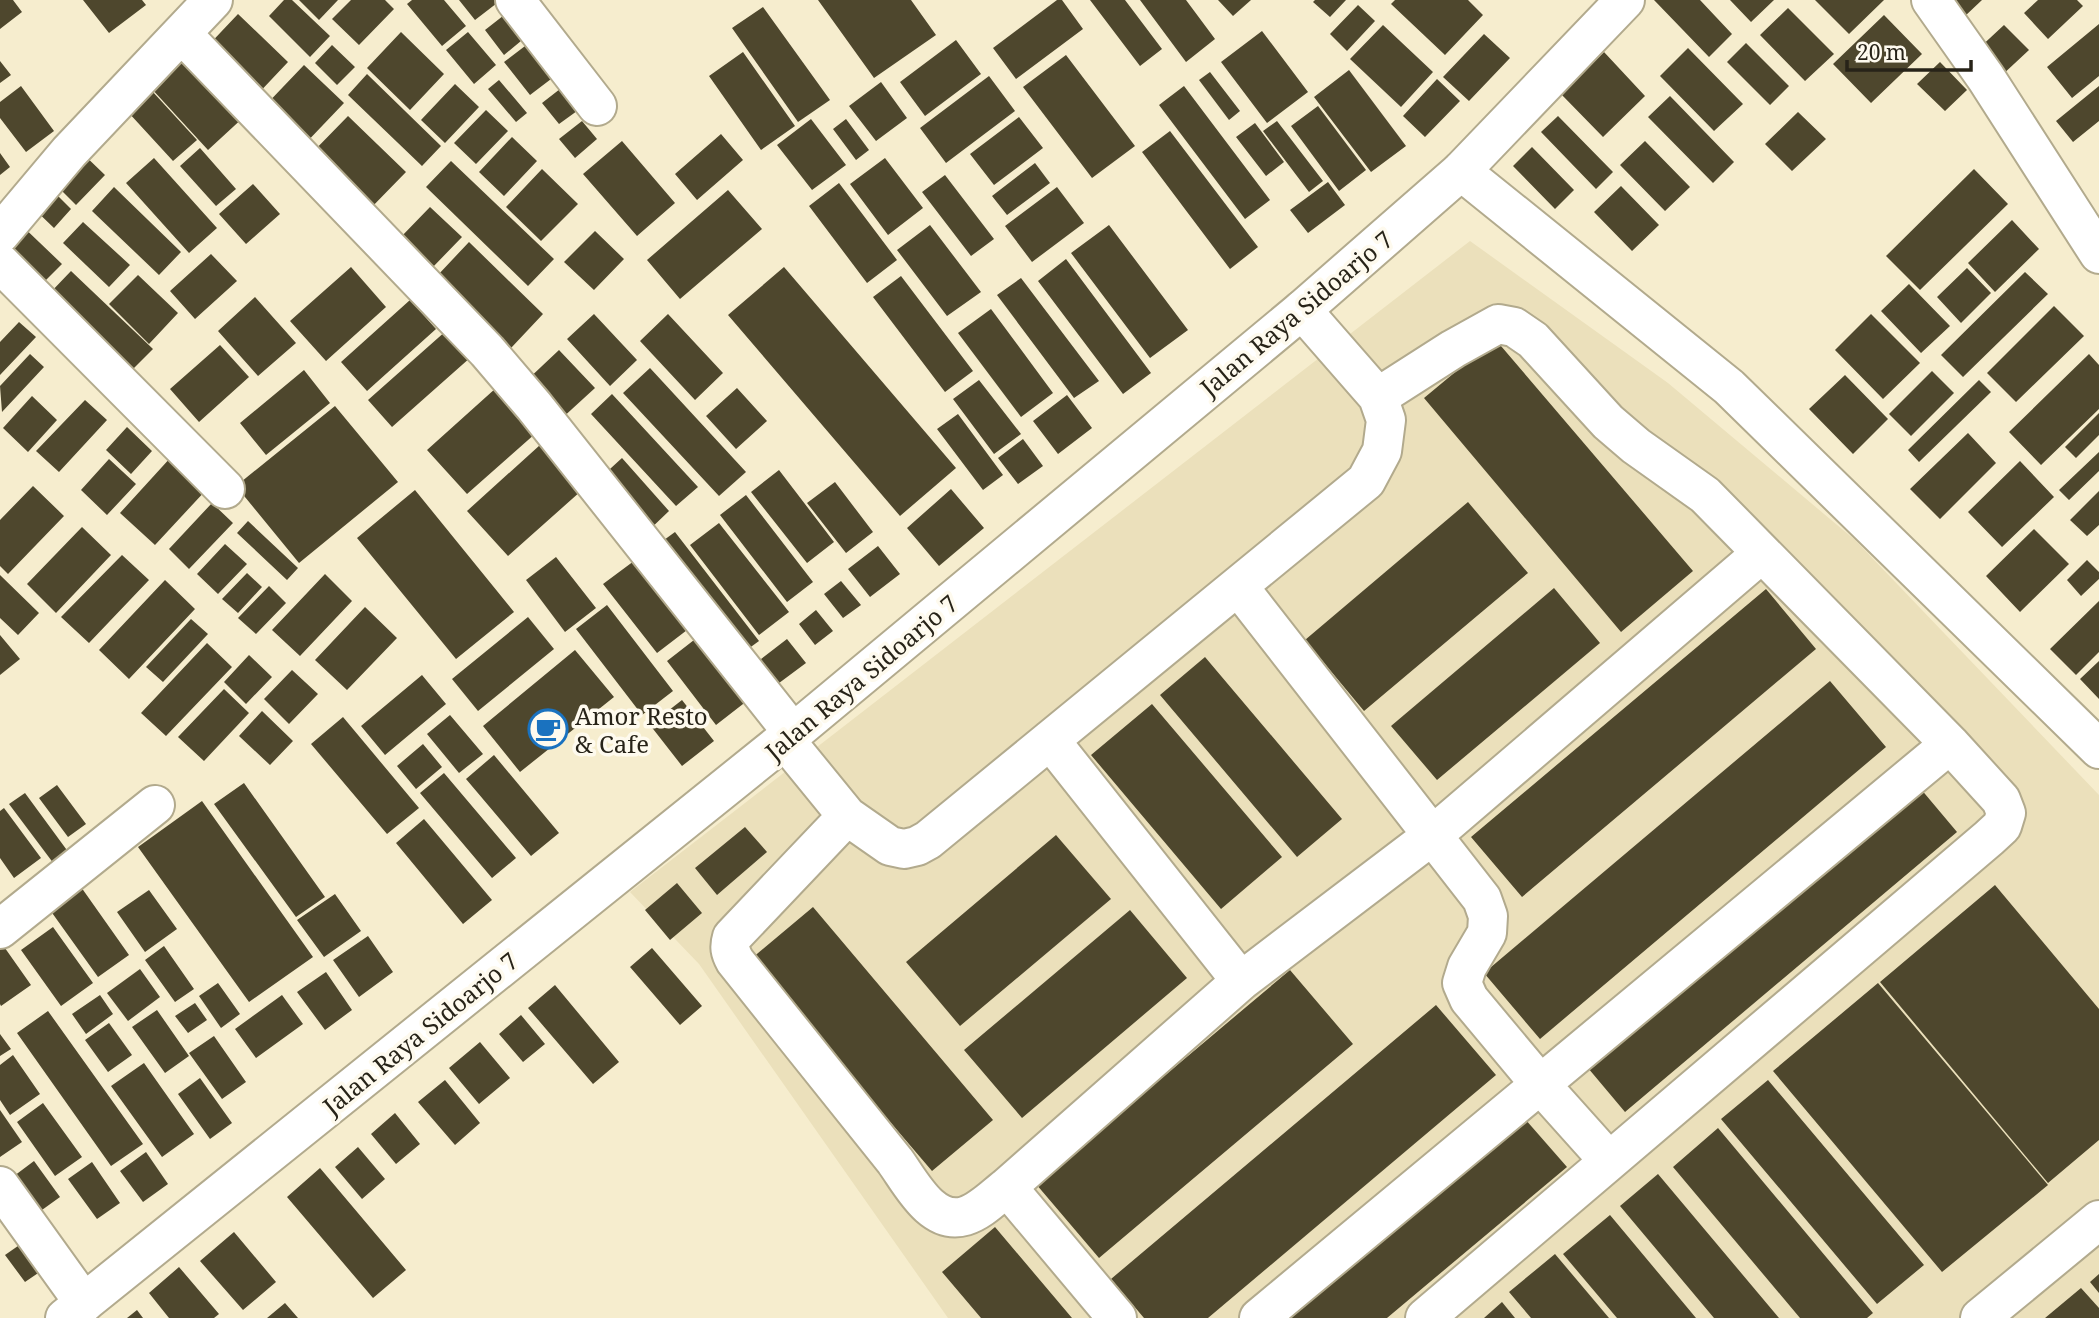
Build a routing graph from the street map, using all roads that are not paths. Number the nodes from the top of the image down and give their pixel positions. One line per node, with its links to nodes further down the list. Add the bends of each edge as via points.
1 (213, 0): 5 (street)
2 (514, 0): 6 (street)
3 (1625, 0): 7 (street, Jalan Raya Sidoarjo 7)
4 (1931, 0): 9 (street)
5 (182, 34): 8 (street, via 69,152); 16 (street, via 487,351 543,416)
6 (597, 106)
7 (1461, 171): 11 (street, Jalan Raya Sidoarjo 7); 19 (street, via 1729,387)
8 (0, 234)
9 (2099, 254)
10 (0, 263): 13 (street)
11 (1302, 310): 12 (street); 16 (street, Jalan Raya Sidoarjo 7)
12 (1378, 397): 14 (street, via 1498,324 1514,327 1533,340 1608,422 1705,495); 15 (street, via 1386,420 1382,452 1366,481)
13 (225, 489)
14 (1762, 553): 18 (street); 22 (street)
15 (1238, 586): 17 (street); 22 (street)
16 (789, 737): 21 (street); 30 (street, Jalan Raya Sidoarjo 7)
17 (1050, 740): 21 (street, via 916,846 890,846); 24 (street)
18 (1950, 744): 25 (street); 26 (street, via 2001,800 2006,813 2002,826)
19 (2099, 749)
20 (155, 805): 23 (street)
21 (847, 816): 28 (street, via 732,937 731,953 932,1209 950,1218 964,1216)
22 (1433, 835): 24 (street); 25 (street, via 1482,899 1488,916 1487,933 1462,984 1469,999)
23 (0, 929)
24 (1241, 981): 28 (street)
25 (1540, 1084): 26 (street); 32 (street)
26 (1609, 1161): 33 (street)
27 (0, 1186): 30 (street)
28 (1007, 1188): 31 (street)
29 (2099, 1220): 34 (street)
30 (75, 1310)
31 (1117, 1318)
32 (1259, 1318)
33 (1425, 1318)
34 (1980, 1318)

